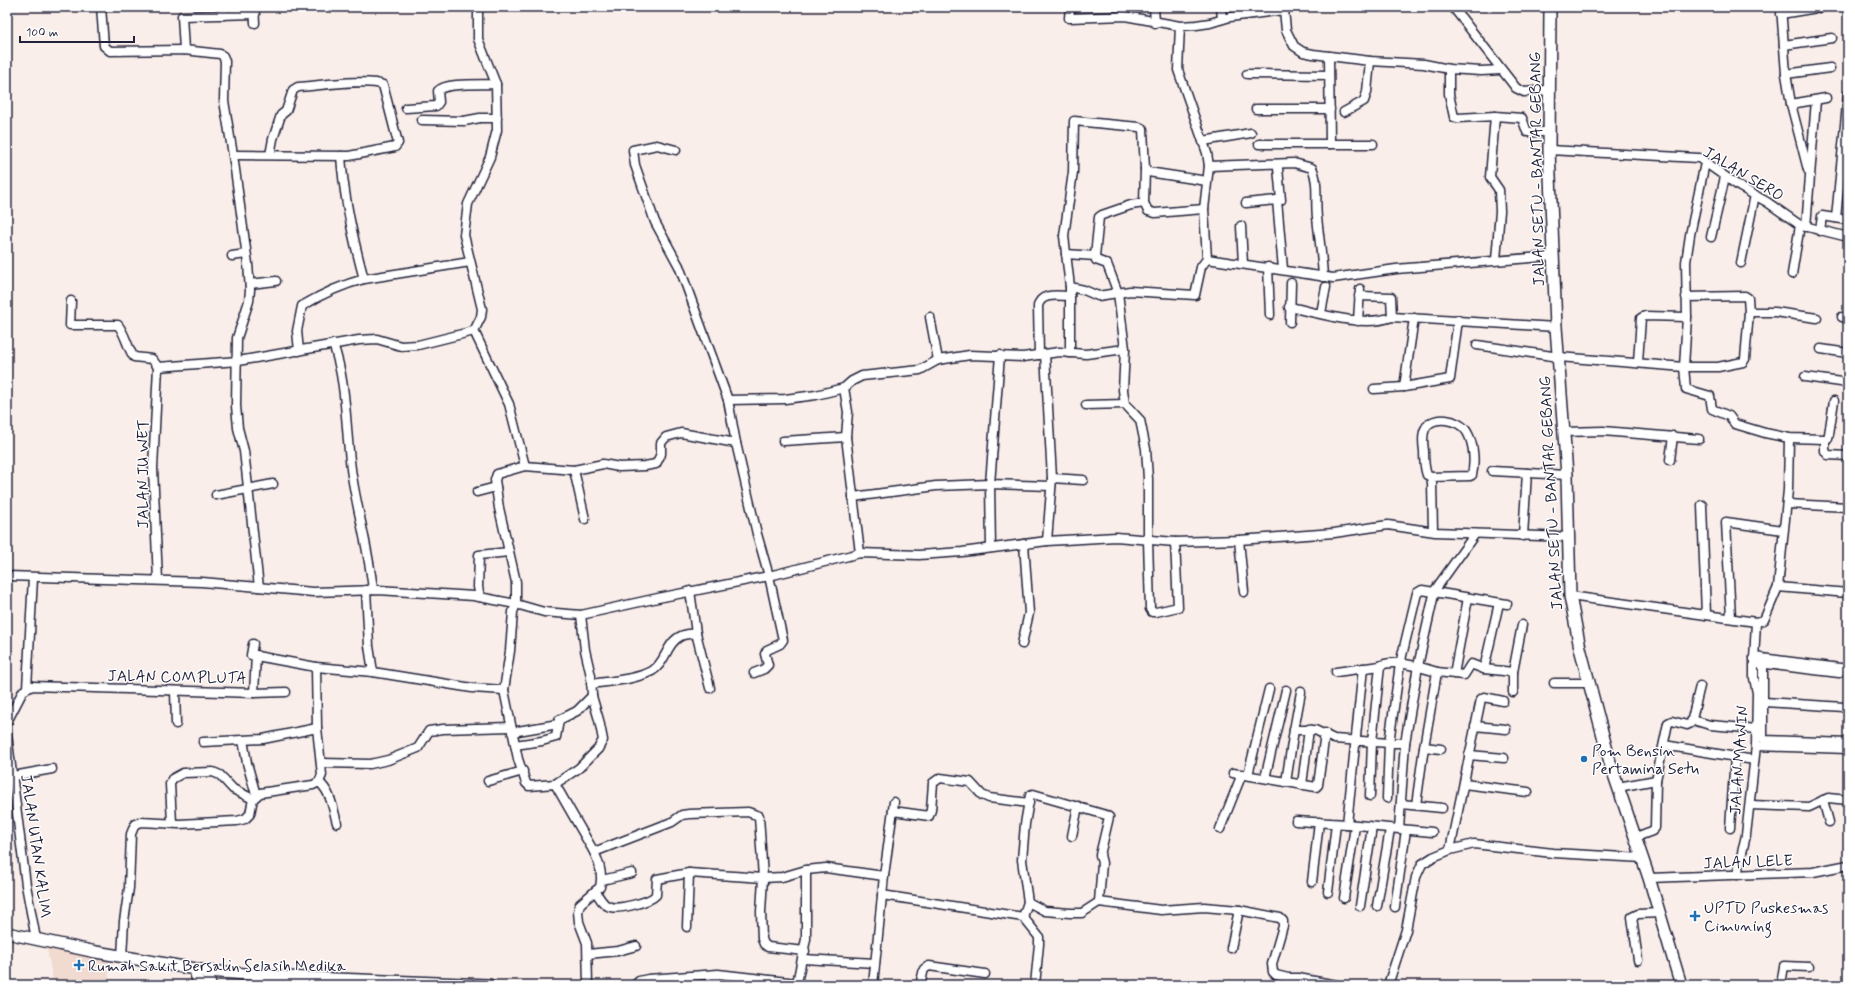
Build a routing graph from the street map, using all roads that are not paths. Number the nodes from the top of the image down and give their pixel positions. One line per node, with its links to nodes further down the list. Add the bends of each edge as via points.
1 (101, 7): 19 (street, via 106,50)
2 (478, 7): 28 (street, via 478,39)
3 (1070, 7): 15 (street, via 1069,18 1125,16)
4 (1154, 7): 15 (street)
5 (1221, 7): 13 (street)
6 (1453, 7): 24 (street)
7 (1550, 7): 29 (main road, JALAN SETU - BANTAR GEBANG)
8 (1823, 7): 10 (street)
9 (1284, 8): 13 (street); 20 (street, via 1286,30 1294,46 1303,52)
10 (1781, 10): 18 (street)
11 (223, 11): 12 (street); 19 (street, via 182,16)
12 (254, 11): 14 (street)
13 (1222, 19): 16 (street)
14 (254, 23)
15 (1155, 23): 16 (street)
16 (1180, 26): 44 (street, via 1178,70)
17 (1832, 38): 18 (street)
18 (1784, 45): 26 (street)
19 (184, 50): 50 (street, via 223,56 224,101)
20 (1329, 56): 21 (street); 27 (street)
21 (1370, 62): 22 (street, via 1424,64); 37 (street, via 1364,102)
22 (1449, 68): 24 (street); 38 (street, via 1449,94 1454,117)
23 (1830, 68): 26 (street)
24 (1501, 70): 29 (street, via 1510,82 1524,92)
25 (1247, 74): 27 (street)
26 (1786, 74): 33 (street)
27 (1329, 75): 36 (street)
28 (496, 84): 34 (street, via 440,88 439,102 436,106); 39 (street)
29 (1549, 90): 42 (main road, JALAN SETU - BANTAR GEBANG)
30 (1848, 94): 41 (street)
31 (1826, 98): 32 (street)
32 (1816, 100): 33 (street); 58 (street)
33 (1791, 104): 58 (street)
34 (406, 108)
35 (1256, 109): 36 (street)
36 (1330, 109): 46 (street)
37 (1344, 112)
38 (1495, 116): 42 (street, via 1522,118 1527,132); 78 (street, via 1490,177 1499,190)
39 (497, 118): 40 (street, via 464,121); 79 (street, via 498,130 490,157 468,204 464,235)
40 (422, 120)
41 (1847, 121): 65 (street)
42 (1548, 132): 49 (main road, JALAN SETU - BANTAR GEBANG)
43 (1251, 133): 44 (street)
44 (1203, 141): 54 (street)
45 (1258, 144): 46 (street)
46 (1330, 144): 47 (street)
47 (1373, 144)
48 (676, 150): 130 (street, via 657,146 633,150 635,165 655,222 679,266)
49 (1549, 150): 53 (street, JALAN SERO, via 1693,157); 76 (main road, JALAN SETU - BANTAR GEBANG)
50 (233, 155): 51 (street); 72 (street)
51 (270, 155): 52 (street); 52 (street, via 281,115 286,111 292,90 298,87 358,83 383,85 398,146)
52 (341, 156): 86 (street, via 343,181)
53 (1705, 163): 57 (street, JALAN SERO); 94 (street, via 1686,262)
54 (1209, 166): 59 (street); 85 (street, via 1294,163 1312,168 1316,177)
55 (1278, 168): 61 (street, via 1281,200)
56 (1145, 169): 59 (street, via 1148,172); 63 (street); 73 (street, via 1143,129 1074,121 1073,172 1064,236)
57 (1725, 177): 60 (street, JALAN SERO); 70 (street)
58 (1810, 177): 68 (street)
59 (1207, 181): 64 (street)
60 (1754, 195): 68 (street, JALAN SERO); 80 (street)
61 (1277, 200): 62 (street); 83 (street)
62 (1246, 203)
63 (1144, 204): 64 (street, via 1148,211 1155,213); 75 (street, via 1131,205 1099,217)
64 (1204, 209): 77 (street)
65 (1836, 218): 66 (street); 69 (street, via 1822,216)
66 (1848, 220)
67 (1241, 226): 81 (street)
68 (1803, 226): 69 (street, JALAN SERO); 84 (street)
69 (1820, 231): 71 (street, JALAN SERO)
70 (1712, 237)
71 (1848, 237)
72 (246, 254): 74 (street); 89 (street)
73 (1066, 254): 75 (street); 90 (street)
74 (232, 256)
75 (1094, 256): 92 (street, via 1096,260 1107,264)
76 (1554, 256): 78 (street); 108 (main road, JALAN SETU - BANTAR GEBANG)
77 (1207, 259): 81 (street); 92 (street, via 1201,267 1195,295 1130,291)
78 (1496, 260): 85 (street, via 1396,269 1333,278)
79 (470, 262): 86 (street); 109 (street, via 482,314)
80 (1741, 263)
81 (1243, 264): 82 (street)
82 (1268, 267): 83 (street); 99 (street)
83 (1283, 269): 85 (street)
84 (1792, 274)
85 (1323, 276)
86 (364, 279): 114 (street, via 343,284 302,306 297,331)
87 (276, 281): 89 (street)
88 (1291, 283): 96 (street)
89 (250, 284): 121 (street, via 249,301 237,338)
90 (1070, 287): 92 (street, via 1098,296); 93 (street)
91 (1326, 287): 98 (street)
92 (1118, 293): 113 (street)
93 (1070, 296): 115 (street); 117 (street, via 1043,297 1039,300)
94 (1686, 297): 97 (street, via 1745,296); 100 (street)
95 (71, 302): 124 (street, via 70,325 118,325 132,355 152,359)
96 (1289, 307): 98 (street); 107 (street)
97 (1749, 312): 104 (street, via 1775,312); 123 (street, via 1743,362 1718,368)
98 (1321, 313): 105 (street)
99 (1270, 315)
100 (1687, 316): 122 (street, via 1641,318); 123 (street)
101 (930, 317): 120 (street)
102 (1392, 317): 103 (street); 105 (street, via 1375,322); 105 (street, via 1391,297 1360,293)
103 (1414, 318): 106 (street); 127 (street)
104 (1817, 318)
105 (1358, 320)
106 (1458, 320): 108 (street); 127 (street, via 1450,379)
107 (1290, 322)
108 (1556, 327): 119 (main road, JALAN SETU - BANTAR GEBANG)
109 (474, 331): 110 (street, via 406,346 377,339); 144 (street, via 509,404)
110 (333, 344): 114 (street); 182 (street, via 342,371 352,477 371,568)
111 (1477, 345): 119 (street)
112 (1821, 349): 116 (street)
113 (1126, 350): 115 (street); 133 (street, via 1123,390)
114 (299, 351): 121 (street)
115 (1070, 353): 117 (street)
116 (1848, 353)
117 (1042, 355): 118 (street); 151 (street)
118 (1000, 356): 120 (street, via 970,355); 153 (street)
119 (1559, 357): 122 (street); 134 (main road, JALAN SETU - BANTAR GEBANG)
120 (938, 360): 128 (street, via 920,370 862,376)
121 (238, 361): 124 (street); 155 (street, via 236,406)
122 (1638, 362): 123 (street)
123 (1684, 366): 137 (street, via 1686,389 1710,396 1713,410 1729,416 1735,424)
124 (158, 368): 179 (street, JALAN JU WET, via 153,468)
125 (1805, 377): 126 (street)
126 (1848, 383)
127 (1404, 387): 129 (street)
128 (844, 388): 130 (street, via 784,399); 136 (street, via 848,412)
129 (1374, 389)
130 (728, 400): 141 (street)
131 (1834, 401): 139 (street)
132 (1086, 404): 133 (street)
133 (1126, 404): 168 (street, via 1140,420 1146,449)
134 (1564, 432): 135 (street, via 1602,431); 148 (main road, JALAN SETU - BANTAR GEBANG)
135 (1673, 436): 138 (street); 143 (street)
136 (846, 437): 140 (street); 158 (street)
137 (1789, 438): 139 (street); 159 (street)
138 (1699, 439)
139 (1826, 439): 142 (street, via 1825,451 1828,455)
140 (783, 441)
141 (736, 443): 145 (street, via 681,433 666,437 661,443 661,454 656,464 619,467 603,464); 177 (street)
142 (1848, 456)
143 (1670, 460)
144 (525, 466): 145 (street); 154 (street, via 497,474)
145 (574, 470): 162 (street)
146 (1492, 471): 147 (street)
147 (1527, 473): 148 (street); 166 (street)
148 (1567, 475): 167 (main road, JALAN SETU - BANTAR GEBANG)
149 (1431, 477): 149 (street, via 1472,474 1470,440 1466,430 1454,421 1434,421 1424,430 1424,468); 164 (street)
150 (1082, 480): 151 (street)
151 (1051, 482): 153 (street); 170 (street)
152 (273, 484): 155 (street)
153 (990, 484): 158 (street, via 936,486); 173 (street)
154 (496, 487): 156 (street); 174 (street)
155 (249, 488): 157 (street); 180 (street)
156 (477, 492)
157 (216, 495)
158 (852, 497): 175 (street)
159 (1787, 504): 161 (street); 163 (street)
160 (1702, 505): 194 (street)
161 (1848, 507)
162 (585, 519)
163 (1783, 530): 181 (street); 195 (street, via 1726,522)
164 (1433, 531): 165 (street); 169 (street, via 1388,525 1334,533)
165 (1475, 534): 166 (street); 185 (street)
166 (1523, 536): 167 (street)
167 (1568, 537): 187 (main road, JALAN SETU - BANTAR GEBANG)
168 (1148, 540): 170 (street, via 1116,538); 171 (street); 171 (street, via 1152,612 1178,607)
169 (1239, 540): 171 (street); 184 (street)
170 (1047, 541): 172 (street)
171 (1175, 542)
172 (1024, 544): 173 (street); 200 (street, via 1029,613)
173 (991, 548): 175 (street, via 919,555)
174 (509, 552): 188 (street, via 479,555); 191 (street, via 516,582)
175 (860, 553): 177 (street)
176 (7, 576): 178 (street)
177 (769, 576): 183 (street); 215 (street, via 783,640 766,650 768,665)
178 (33, 578): 179 (street); 222 (street)
179 (158, 580): 180 (street)
180 (259, 587): 182 (street, via 313,592)
181 (1778, 587): 186 (street); 196 (street, via 1764,620)
182 (370, 590): 188 (street); 211 (street, via 369,646)
183 (690, 591): 193 (street); 198 (street)
184 (1244, 592)
185 (1435, 592): 189 (street); 203 (street, via 1422,590 1417,593); 206 (street)
186 (1848, 593)
187 (1570, 596): 194 (street); 219 (main road, JALAN SETU - BANTAR GEBANG)
188 (480, 597): 191 (street)
189 (1468, 598): 190 (street); 216 (street)
190 (1498, 603): 192 (street); 209 (street)
191 (516, 604): 193 (street, via 544,612); 225 (street)
192 (1507, 604)
193 (581, 615): 220 (street)
194 (1706, 615): 195 (street)
195 (1731, 618): 196 (street)
196 (1756, 622): 202 (street, JALAN MAWIN)
197 (1522, 625): 214 (street)
198 (696, 633): 220 (street, via 673,641 665,658 652,670); 223 (street)
199 (253, 644): 201 (street, via 250,654)
200 (1022, 644)
201 (256, 656): 207 (street, JALAN COMPLUTA); 231 (street, JALAN COMPLUTA)
202 (1754, 659): 204 (street); 210 (street); 243 (street, JALAN MAWIN)
203 (1400, 664): 205 (street, via 1385,663); 206 (street); 253 (street)
204 (1763, 664): 217 (street); 234 (street)
205 (1380, 666): 208 (street); 252 (street)
206 (1418, 666): 213 (street); 254 (street)
207 (316, 667): 211 (street, JALAN COMPLUTA); 241 (street)
208 (1363, 668): 212 (street); 250 (street)
209 (1484, 668): 214 (street); 216 (street, via 1470,664 1464,675)
210 (1848, 669)
211 (374, 672): 225 (street, JALAN COMPLUTA, via 472,688)
212 (1336, 672)
213 (1437, 672): 216 (street); 259 (street)
214 (1512, 672): 230 (street)
215 (754, 673)
216 (1454, 674)
217 (1839, 674)
218 (1554, 683): 219 (street)
219 (1589, 683): 280 (main road, JALAN SETU - BANTAR GEBANG)
220 (591, 684): 232 (street)
221 (1700, 686): 236 (street)
222 (27, 688): 227 (street, JALAN COMPLUTA, via 32,686); 237 (street)
223 (710, 688)
224 (1269, 689): 270 (street)
225 (504, 690): 244 (street)
226 (1286, 690): 272 (street)
227 (175, 691): 231 (street, JALAN COMPLUTA); 238 (street)
228 (286, 692): 231 (street)
229 (1301, 692): 245 (street)
230 (1513, 692)
231 (254, 693)
232 (592, 696): 239 (street, via 577,711 559,720); 277 (street, via 602,743 579,768)
233 (1503, 701): 240 (street, via 1481,698)
234 (1764, 702): 235 (street); 255 (street, via 1764,740)
235 (1844, 707)
236 (1693, 720): 243 (street, via 1710,725); 257 (street, via 1687,725 1670,722)
237 (7, 722)
238 (176, 724)
239 (558, 724): 244 (street); 256 (street, via 558,734 552,739)
240 (1475, 726): 242 (street); 262 (street)
241 (318, 728): 249 (street, via 263,739); 266 (street)
242 (1506, 729)
243 (1757, 729): 258 (street, JALAN MAWIN)
244 (512, 730): 256 (street); 266 (street, via 429,731 418,748 388,760 370,764)
245 (1294, 730): 246 (street); 276 (street)
246 (1309, 730): 247 (street); 279 (street)
247 (1325, 733): 250 (street, via 1334,739); 279 (street, via 1318,785)
248 (7, 738): 271 (street, JALAN UTAN KALIM)
249 (243, 740): 251 (street); 283 (street)
250 (1355, 740): 252 (street); 300 (street)
251 (203, 742)
252 (1372, 742): 253 (street); 282 (street)
253 (1389, 743): 254 (street); 284 (street)
254 (1405, 743): 289 (street)
255 (1848, 743)
256 (515, 745): 268 (street)
257 (1664, 745): 263 (street); 273 (street)
258 (1756, 746): 260 (street); 265 (street, JALAN MAWIN)
259 (1424, 747): 261 (street); 290 (street)
260 (1848, 748)
261 (1440, 749)
262 (1469, 755): 264 (street); 278 (street)
263 (1735, 757): 265 (street); 303 (street)
264 (1504, 758)
265 (1754, 760): 291 (street, JALAN MAWIN)
266 (321, 763): 275 (street, via 322,775)
267 (52, 769): 271 (street)
268 (523, 771): 274 (street); 277 (street, via 529,786)
269 (1233, 773): 270 (street)
270 (1245, 775): 272 (street); 304 (street)
271 (13, 776): 287 (street, JALAN UTAN KALIM)
272 (1265, 778): 276 (street)
273 (1656, 780): 280 (street); 308 (street, via 1655,828)
274 (488, 781)
275 (319, 782): 283 (street, via 260,793); 298 (street, via 328,792)
276 (1286, 782): 279 (street)
277 (554, 784): 310 (street)
278 (1464, 784): 281 (street); 309 (street)
279 (1302, 785)
280 (1618, 787): 308 (main road, JALAN SETU - BANTAR GEBANG)
281 (1528, 792)
282 (1370, 796)
283 (255, 797): 297 (street, via 250,814 241,820); 297 (street, via 233,789 213,772 183,773 172,779 170,784)
284 (1387, 798)
285 (1823, 800): 286 (street); 291 (street, via 1809,807); 296 (street)
286 (1848, 800)
287 (11, 802): 336 (street, JALAN UTAN KALIM)
288 (1029, 804): 292 (street, via 1030,795 1033,794); 317 (street, via 989,798 982,795 970,782 938,779 934,783 929,816 894,806); 326 (street, via 1022,860)
289 (1401, 804): 290 (street); 305 (street)
290 (1416, 805): 293 (street)
291 (1750, 805): 316 (street, JALAN MAWIN)
292 (1078, 806): 307 (street); 327 (street, via 1109,817 1100,855 1102,863)
293 (1442, 808)
294 (1296, 821): 295 (street)
295 (1319, 822): 299 (street); 321 (street)
296 (1829, 822)
297 (172, 823): 341 (street, via 141,822 132,829)
298 (337, 823)
299 (1336, 824): 300 (street); 323 (street)
300 (1351, 825): 301 (street); 325 (street)
301 (1372, 827): 302 (street); 328 (street)
302 (1390, 828): 305 (street); 329 (street)
303 (1730, 828)
304 (1220, 829)
305 (1403, 830): 306 (street); 330 (street)
306 (1432, 832)
307 (1072, 836)
308 (1636, 837): 311 (main road, JALAN SETU - BANTAR GEBANG)
309 (1450, 850): 311 (street, via 1474,844 1553,853); 363 (street, via 1426,860 1419,868 1406,930)
310 (594, 852): 318 (street, via 672,822 682,815 748,812 759,816); 320 (street)
311 (1642, 858): 319 (main road, JALAN SETU - BANTAR GEBANG)
312 (1848, 865): 316 (street, JALAN LELE, via 1813,872)
313 (806, 870): 317 (street, via 826,868); 318 (street, via 782,877); 340 (street)
314 (632, 873): 320 (street)
315 (690, 873): 318 (street); 322 (street, via 657,879 656,895 650,901 613,908 604,903); 334 (street)
316 (1736, 875): 319 (street, JALAN LELE)
317 (884, 876): 324 (street)
318 (763, 878): 340 (street, via 760,912 764,944)
319 (1649, 878): 332 (main road, JALAN SETU - BANTAR GEBANG)
320 (602, 880): 322 (street)
321 (1312, 882)
322 (595, 892): 339 (street, via 580,904 578,912)
323 (1328, 892)
324 (882, 896): 333 (street); 343 (street)
325 (1344, 898)
326 (1028, 902): 327 (street, via 1045,910 1070,913 1082,913); 333 (street)
327 (1099, 902): 331 (street, via 1161,910 1204,907)
328 (1360, 906)
329 (1377, 906)
330 (1395, 907)
331 (1239, 910): 338 (street); 362 (street, via 1280,918 1283,922 1272,964 1276,975)
332 (1660, 913): 342 (street, via 1638,914 1632,917); 364 (main road, JALAN SETU - BANTAR GEBANG)
333 (1023, 917): 361 (street, via 1038,937)
334 (687, 927)
335 (7, 933): 336 (main road)
336 (36, 939): 341 (main road)
337 (636, 946): 339 (street)
338 (1231, 948)
339 (588, 954): 357 (street)
340 (804, 955): 343 (street); 353 (street)
341 (122, 957): 345 (main road)
342 (1638, 960)
343 (875, 963): 359 (street)
344 (1809, 967): 365 (street, via 1784,966)
345 (195, 970): 346 (main road); 354 (main road)
346 (206, 971): 348 (main road); 355 (main road)
347 (985, 974): 360 (street, via 929,966 924,969)
348 (296, 981): 350 (main road)
349 (761, 982): 351 (street); 358 (street, via 718,974 648,979)
350 (380, 983): 352 (main road)
351 (782, 983): 353 (street)
352 (430, 984): 356 (main road)
353 (799, 984)
354 (199, 985)
355 (210, 985)
356 (490, 985)
357 (588, 985)
358 (635, 985)
359 (873, 985)
360 (920, 985)
361 (1035, 985)
362 (1337, 985)
363 (1388, 985)
364 (1681, 985)
365 (1781, 985)

